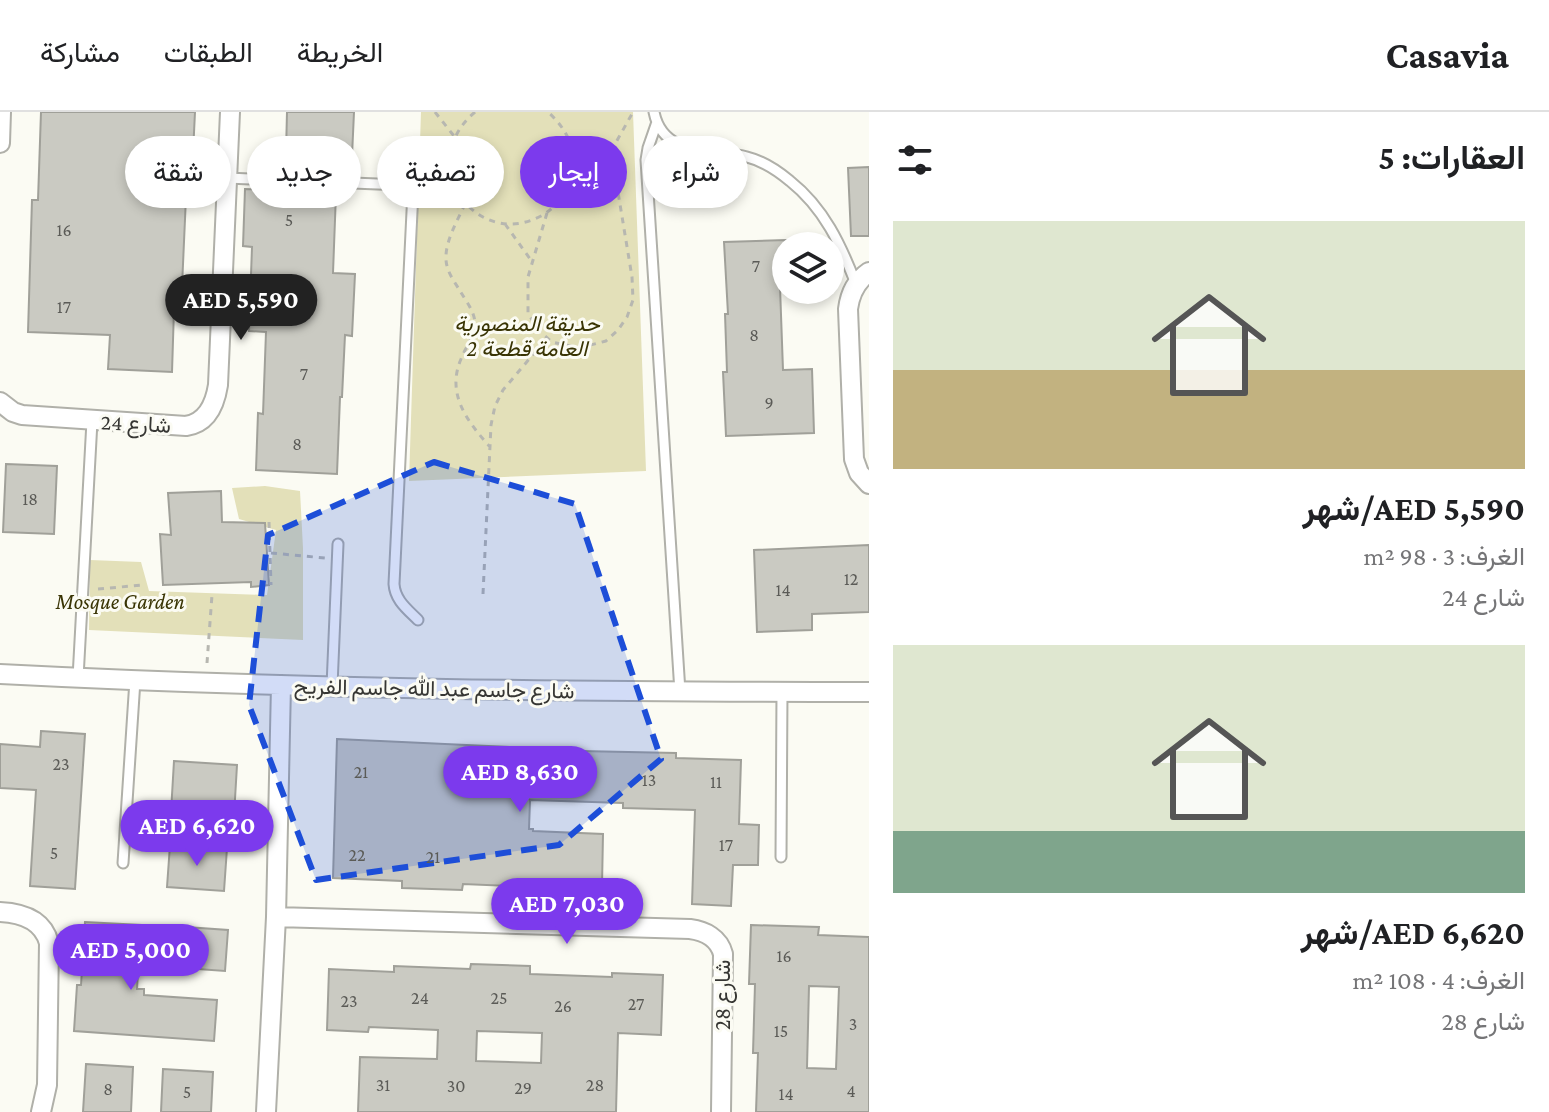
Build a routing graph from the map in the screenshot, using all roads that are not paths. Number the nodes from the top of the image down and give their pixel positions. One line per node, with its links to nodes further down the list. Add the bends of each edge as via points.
1 (1, 112): 5 (street)
2 (230, 112): 4 (street, شارع 24)
3 (656, 117): 8 (lane, via 666,135 683,147 752,158 789,180 822,214); 19 (lane, via 646,160)
4 (229, 136)
5 (0, 143)
6 (231, 178): 13 (lane, via 402,185 413,191 394,590)
7 (226, 208): 10 (street, شارع 24, via 218,385 206,416 192,426)
8 (862, 278): 11 (street, via 848,309 854,459)
9 (0, 402): 10 (street, شارع 24, via 22,415)
10 (92, 421): 15 (lane)
11 (869, 484)
12 (338, 544): 18 (lane)
13 (418, 620)
14 (0, 674): 15 (street, شارع جاسم عبد الله جاسم الفريح)
15 (78, 678): 16 (street, شارع جاسم عبد الله جاسم الفريح)
16 (135, 680): 17 (street, شارع جاسم عبد الله جاسم الفريح); 23 (lane)
17 (281, 685): 18 (street, شارع جاسم عبد الله جاسم الفريح); 25 (street)
18 (332, 686): 19 (street, شارع جاسم عبد الله جاسم الفريح)
19 (680, 692): 20 (street, شارع جاسم عبد الله جاسم الفريح)
20 (782, 692): 21 (street, شارع جاسم عبد الله جاسم الفريح); 22 (lane)
21 (869, 692)
22 (781, 857)
23 (123, 863)
24 (0, 912): 26 (street, via 36,922 49,943 47,1085)
25 (276, 917): 27 (street); 28 (street, شارع 28, via 705,933 723,949)
26 (41, 1112)
27 (266, 1112)
28 (721, 1112)

